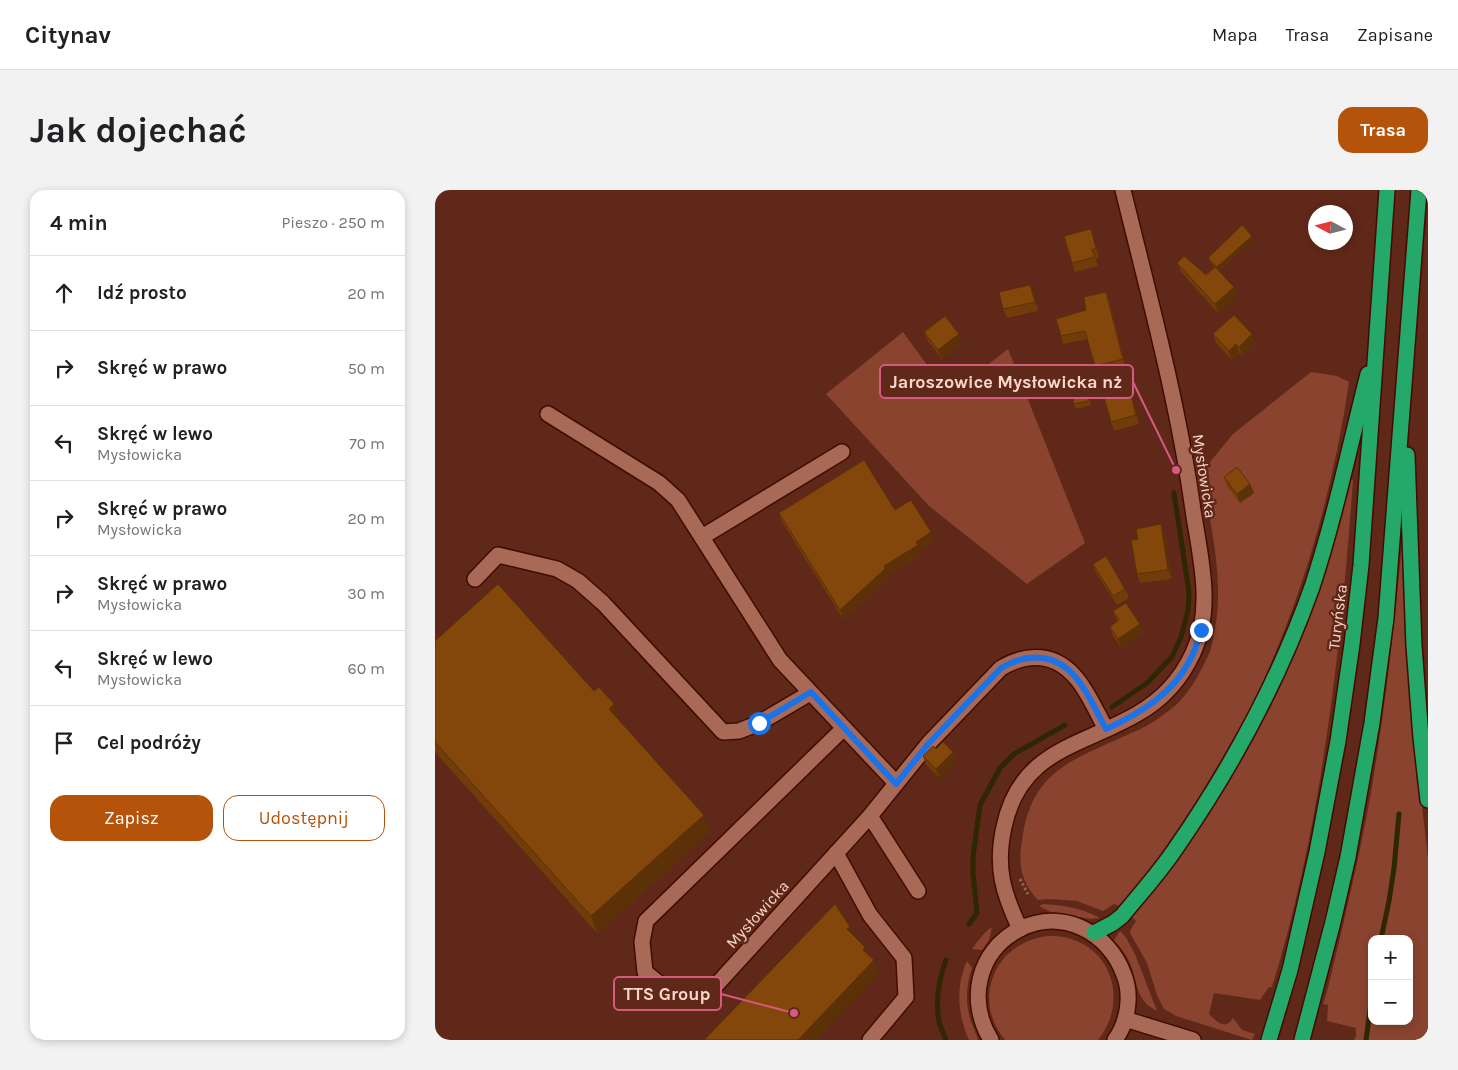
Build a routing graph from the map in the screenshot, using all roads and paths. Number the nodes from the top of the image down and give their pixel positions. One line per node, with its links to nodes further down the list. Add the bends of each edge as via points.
1 (1123, 190): 12 (street, Mysłowicka, via 1178,416 1200,559 1203,613 1193,653 1170,688 1141,712)
2 (1387, 190): 4 (highway, Turyńska)
3 (1419, 190): 5 (highway)
4 (1378, 336): 21 (highway, via 1314,578 1289,646 1258,714 1175,850 1122,916); 23 (highway, Turyńska, via 1361,565 1338,741 1311,879 1290,970)
5 (1405, 382): 14 (highway, via 1414,646); 28 (highway, via 1386,618 1372,723 1348,857)
6 (548, 414): 8 (street, via 659,483 678,500)
7 (842, 452): 8 (street)
8 (702, 537): 10 (street, via 780,660)
9 (475, 579): 10 (street, via 498,555 557,569 578,581 603,603 723,732 739,731 759,723)
10 (811, 692): 11 (street)
11 (844, 728): 13 (street); 16 (street, Mysłowicka, via 646,921 643,942 645,972 660,984 687,993 709,993)
12 (1106, 729): 13 (street, Mysłowicka, via 1069,670 1047,658 1023,658 1001,668 929,743); 20 (street, Mysłowicka, via 1061,750 1037,766 1018,790 1006,813 1000,845 1000,873)
13 (896, 784): 15 (street, Mysłowicka)
14 (1428, 800)
15 (870, 816): 16 (street, Mysłowicka); 18 (street)
16 (836, 853): 24 (street, via 870,915 904,958 906,997)
17 (1019, 870): 19 (path, via 1020,880)
18 (918, 891)
19 (1028, 894)
20 (1020, 929): 21 (street, via 1038,923 1057,922 1076,925); 25 (street, via 991,954 977,991 978,1010)
21 (1094, 933): 22 (street, via 1120,962 1127,981)
22 (1125, 1020): 26 (street); 27 (street)
23 (1270, 1036)
24 (870, 1040)
25 (991, 1040)
26 (1115, 1040)
27 (1193, 1040)
28 (1302, 1040)

